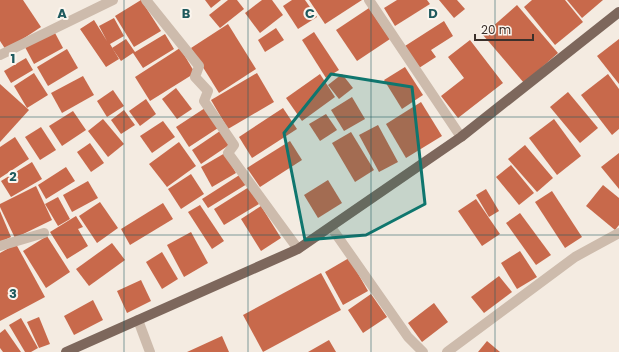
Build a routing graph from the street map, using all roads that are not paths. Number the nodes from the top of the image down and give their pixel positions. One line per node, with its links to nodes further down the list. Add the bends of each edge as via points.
1 (113, 0): 5 (street)
2 (146, 0): 11 (street, via 199,66 195,76 208,91 204,101 234,145 228,153)
3 (369, 0): 6 (street)
4 (619, 12): 6 (main road)
5 (0, 55)
6 (461, 137): 7 (main road)
7 (330, 227): 11 (main road); 15 (street, via 408,337)
8 (44, 232): 10 (street)
9 (619, 233): 16 (street, via 575,257)
10 (0, 246)
11 (298, 249): 12 (main road)
12 (138, 320): 13 (main road); 14 (street)
13 (66, 352)
14 (150, 352)
15 (423, 352)
16 (447, 352)

